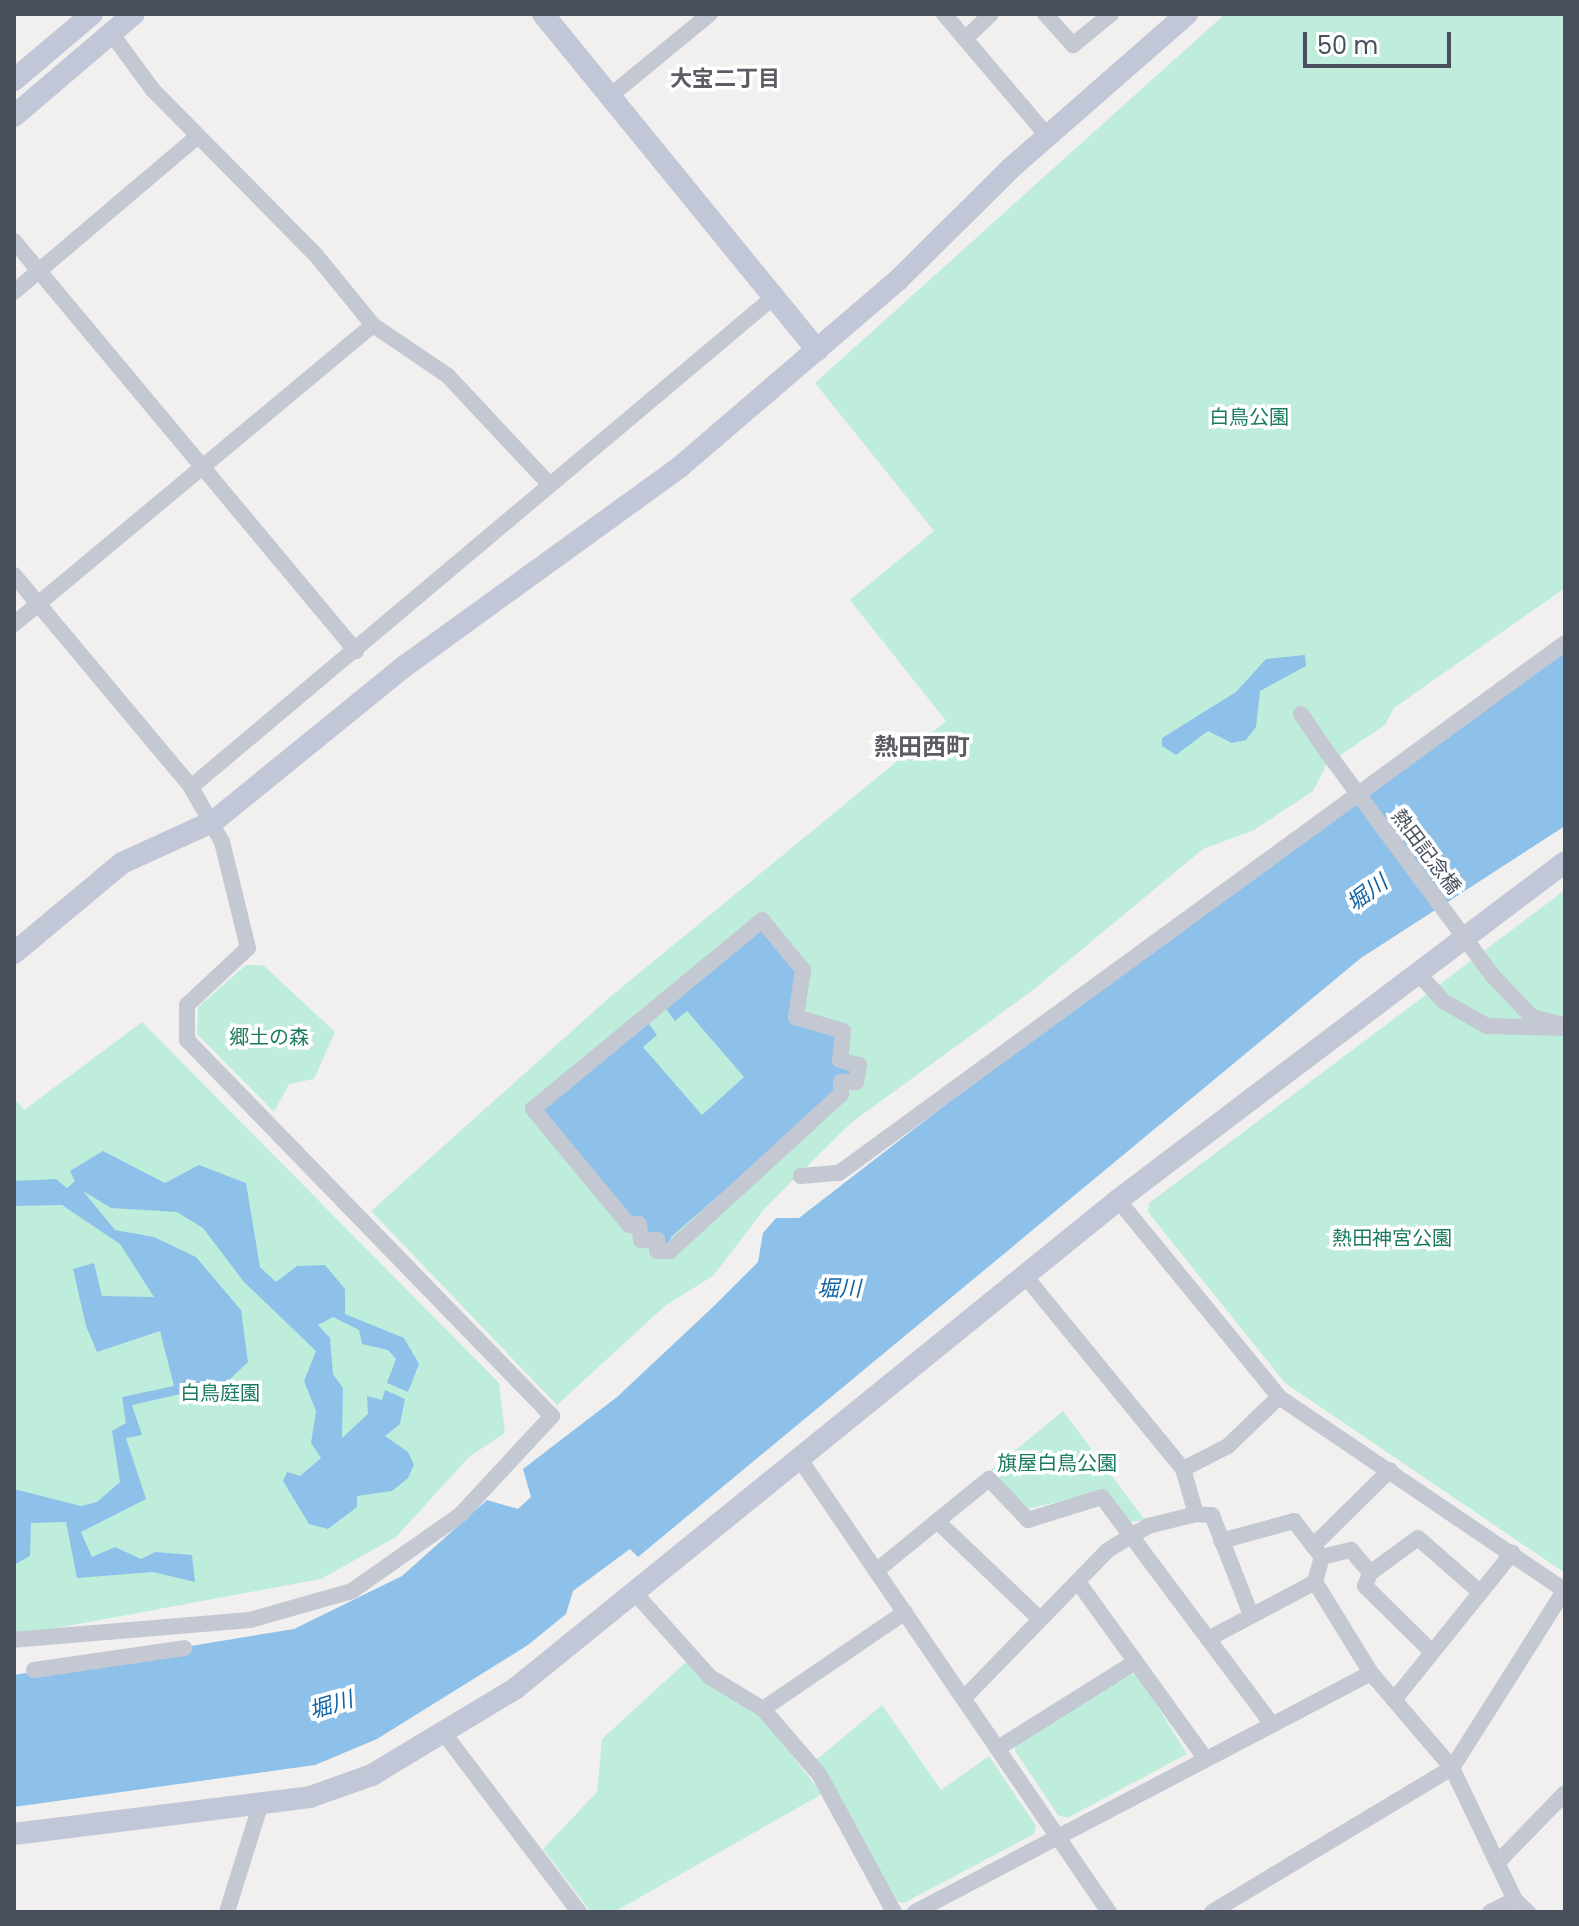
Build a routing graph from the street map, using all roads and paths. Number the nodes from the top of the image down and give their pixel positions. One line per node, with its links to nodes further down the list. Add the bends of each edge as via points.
1 (92, 14): 12 (street)
2 (134, 14): 10 (street)
3 (543, 14): 13 (street)
4 (710, 14): 13 (street)
5 (944, 14): 11 (street)
6 (991, 14): 11 (street)
7 (1045, 14): 8 (street, via 1073,45)
8 (1111, 14)
9 (1174, 18): 16 (street)
10 (111, 33): 14 (street); 15 (street)
11 (965, 39): 16 (street)
12 (14, 80)
13 (610, 96): 20 (street)
14 (14, 116)
15 (198, 136): 18 (street); 21 (street)
16 (1049, 138): 22 (street)
17 (14, 241): 18 (street)
18 (39, 271): 19 (street); 23 (street)
19 (14, 292)
20 (775, 296): 22 (street); 24 (street)
21 (373, 325): 23 (street); 24 (street, via 448,376)
22 (817, 350): 34 (street, via 681,466 405,666)
23 (202, 467): 26 (street); 30 (street)
24 (549, 484): 30 (street)
25 (14, 575): 26 (street)
26 (39, 604): 27 (street); 33 (street)
27 (14, 624)
28 (1565, 632): 32 (street, via 1365,774)
29 (1565, 643): 32 (street)
30 (356, 651): 33 (street)
31 (1301, 714): 38 (street, 熱田記念橋, bridge, via 1493,976 1532,1017)
32 (1365, 785): 40 (street, via 839,1173)
33 (191, 787): 34 (street)
34 (214, 821): 36 (street, via 122,863); 64 (street, via 248,948 187,1005 187,1040 552,1416 460,1515 352,1591 285,1615)
35 (1565, 862): 37 (street)
36 (14, 953)
37 (1418, 973): 38 (street, via 1443,1001 1487,1026); 41 (street)
38 (1565, 1026)
39 (802, 1130): 39 (street, via 841,1094 841,1082 856,1082 859,1065 840,1060 843,1031 796,1017 803,970 762,920 533,1109 629,1225 639,1224 641,1240 657,1240 657,1251 670,1251)
40 (801, 1176)
41 (1118, 1200): 42 (street); 43 (street)
42 (1024, 1275): 44 (street); 45 (street)
43 (1279, 1397): 45 (street, via 1228,1446); 46 (street)
44 (799, 1458): 53 (street); 58 (street)
45 (1183, 1469): 47 (street)
46 (1390, 1470): 51 (street); 52 (street)
47 (1196, 1514): 49 (street); 50 (street, via 1212,1515)
48 (937, 1521): 49 (street, via 989,1479 1028,1520 1102,1497); 53 (street); 62 (street)
49 (1131, 1536): 55 (street); 63 (street)
50 (1221, 1541): 51 (street, via 1294,1521); 61 (street)
51 (1317, 1552): 54 (street, via 1351,1550); 56 (street)
52 (1512, 1553): 57 (street); 59 (street)
53 (876, 1571): 60 (street)
54 (1370, 1573): 59 (street, via 1418,1538); 66 (street, via 1365,1586)
55 (1078, 1582): 62 (street); 67 (street)
56 (1315, 1582): 61 (street); 69 (street)
57 (1565, 1591): 77 (street)
58 (634, 1592): 72 (street, via 710,1677); 74 (street, via 534,1675)
59 (1480, 1592): 66 (street)
60 (905, 1612): 70 (street); 72 (street)
61 (1251, 1615): 63 (street)
62 (1040, 1619): 70 (street)
63 (1208, 1639): 73 (street)
64 (14, 1640)
65 (184, 1648): 68 (street)
66 (1432, 1652): 71 (street)
67 (1135, 1662): 75 (street); 76 (street)
68 (34, 1670)
69 (1371, 1673): 71 (street); 73 (street)
70 (964, 1698): 75 (street)
71 (1394, 1700): 77 (street)
72 (763, 1709): 86 (street, via 819,1774)
73 (1271, 1723): 76 (street)
74 (443, 1732): 79 (street, via 358,1781); 85 (street)
75 (998, 1748): 81 (street)
76 (1204, 1757): 81 (street)
77 (1452, 1768): 82 (street); 89 (street)
78 (1565, 1793): 82 (street)
79 (261, 1803): 80 (street); 84 (street)
80 (14, 1834)
81 (1060, 1837): 87 (street); 88 (street)
82 (1498, 1862): 83 (street)
83 (1515, 1900): 90 (street); 91 (street)
84 (227, 1912)
85 (579, 1912)
86 (894, 1912)
87 (915, 1912)
88 (1109, 1912)
89 (1212, 1912)
90 (1490, 1912)
91 (1528, 1912)

